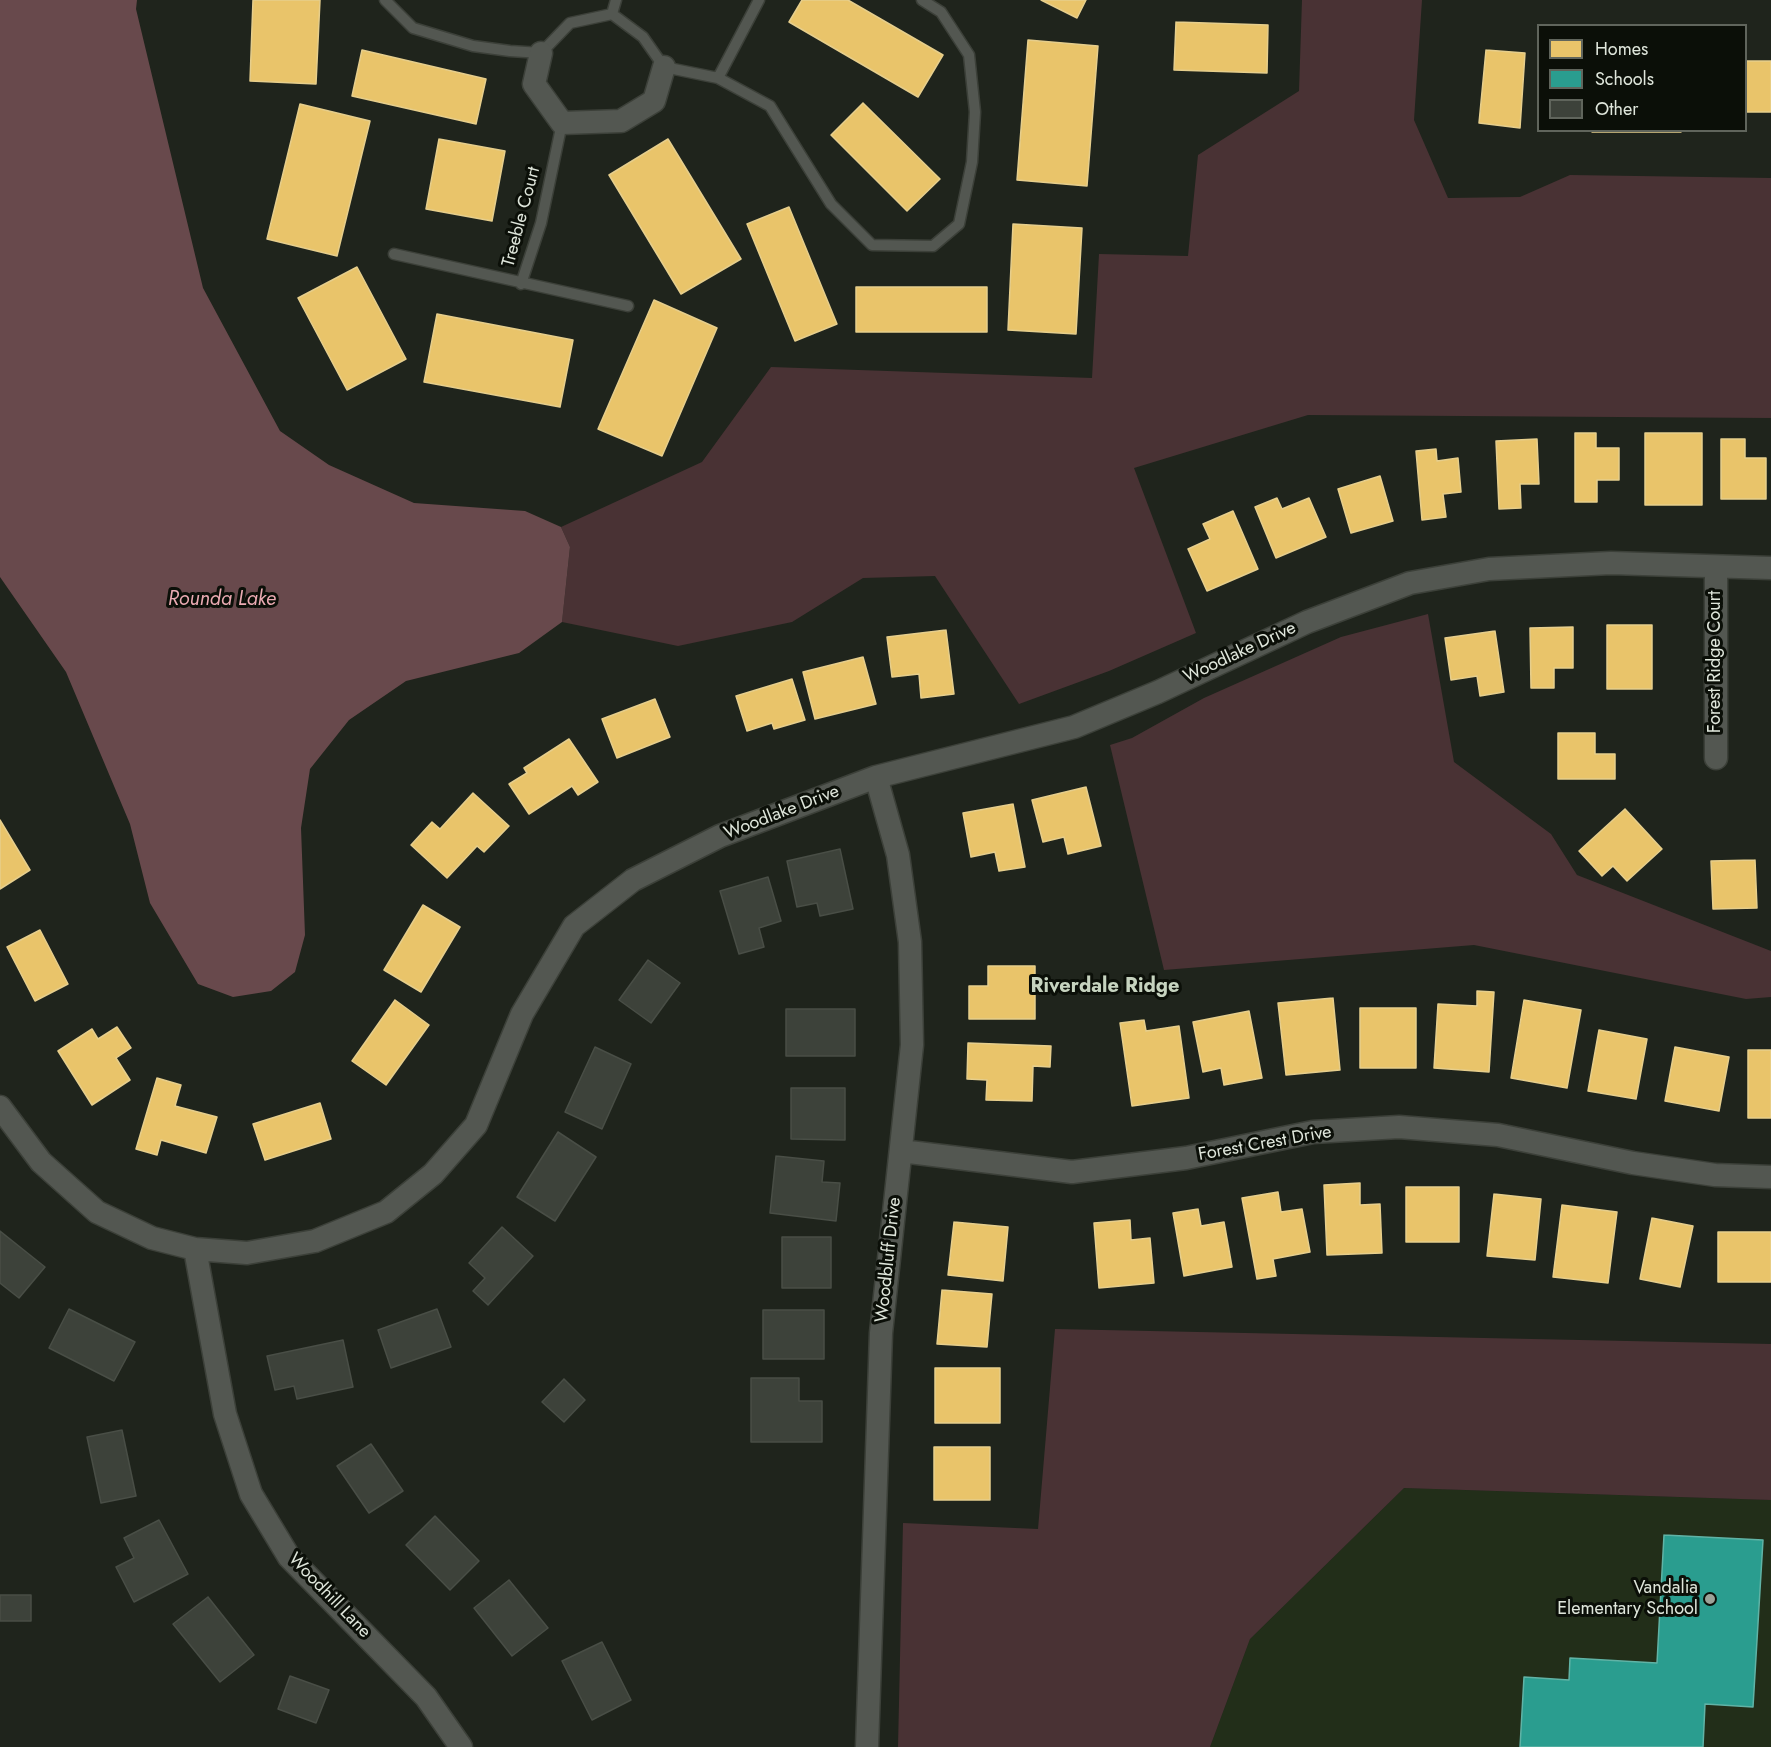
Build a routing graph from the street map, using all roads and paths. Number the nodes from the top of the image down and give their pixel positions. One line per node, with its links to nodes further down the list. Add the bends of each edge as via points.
1 (385, 0): 6 (lane, via 413,28 473,46)
2 (616, 0): 5 (lane)
3 (759, 0): 8 (lane)
4 (922, 0): 8 (lane, via 941,12 969,55 975,112 972,162 959,224 933,246 872,244 831,204 770,106)
5 (612, 14): 6 (lane, via 570,23); 7 (lane, via 643,37)
6 (542, 53): 9 (street, via 534,84)
7 (664, 67): 8 (lane); 9 (street, via 654,101 621,121)
8 (718, 78)
9 (562, 123): 11 (lane, Treeble Court, via 542,222)
10 (394, 254): 11 (lane, Treeble Court)
11 (520, 284): 12 (lane, Treeble Court)
12 (628, 306)
13 (1716, 567): 14 (street, Woodlake Drive); 15 (street, Forest Ridge Court); 16 (street, Woodlake Drive, via 1611,563 1489,569 1410,583 1307,622 1074,727)
14 (1771, 568)
15 (1716, 758)
16 (876, 777): 18 (street, Woodbluff Drive, via 898,855 910,942 912,1046); 20 (street, Woodlake Drive, via 720,836 633,880 574,926 522,1014 476,1125 433,1174 386,1212 303,1243 247,1253)
17 (0, 1107): 20 (street, Woodlake Drive, via 41,1162 97,1212 152,1238)
18 (901, 1151): 19 (street, Forest Crest Drive, via 1072,1172 1186,1158 1313,1132 1399,1127 1498,1135 1633,1163 1715,1175); 22 (street, Woodbluff Drive, via 881,1333)
19 (1771, 1177)
20 (195, 1249): 21 (street, Woodhill Lane, via 225,1414 251,1494 289,1557 426,1698)
21 (461, 1747)
22 (867, 1747)

